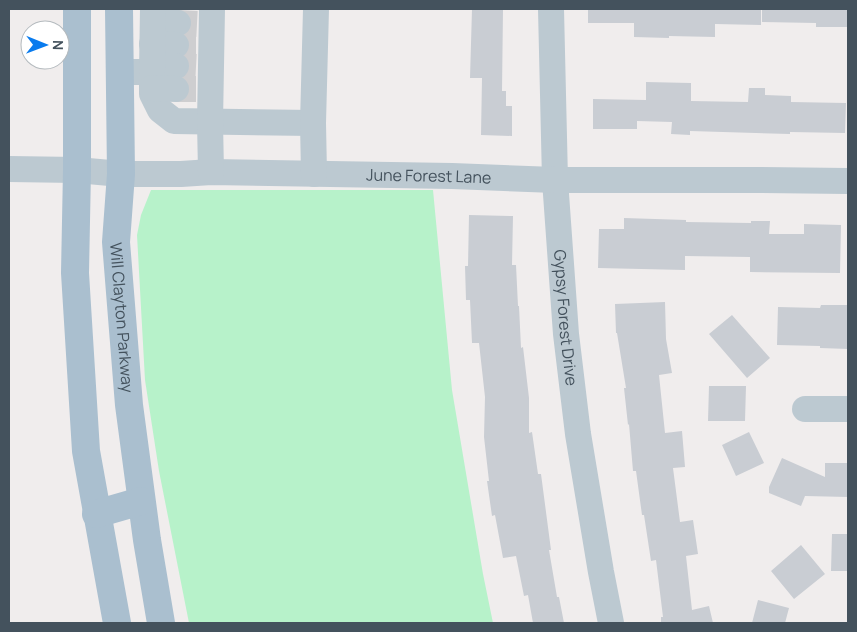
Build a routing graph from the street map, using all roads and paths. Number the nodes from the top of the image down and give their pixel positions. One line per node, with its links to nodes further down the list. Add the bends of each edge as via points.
1 (77, 9): 10 (main road)
2 (119, 9): 6 (main road, Will Clayton Parkway)
3 (316, 9): 8 (street)
4 (551, 9): 14 (street, Gypsy Forest Drive)
5 (182, 52): 6 (street); 7 (street); 7 (street, via 152,94 160,110 174,121)
6 (120, 72): 12 (main road, Will Clayton Parkway)
7 (210, 122): 8 (street); 11 (street)
8 (313, 123): 13 (street)
9 (9, 169): 10 (street, June Forest Lane)
10 (77, 170): 12 (street, June Forest Lane); 19 (main road, via 75,273 86,451)
11 (211, 172): 12 (street, June Forest Lane); 13 (street, June Forest Lane)
12 (121, 174): 18 (main road, Will Clayton Parkway, via 116,242 129,405)
13 (314, 174): 14 (street, June Forest Lane)
14 (555, 180): 15 (street, June Forest Lane); 22 (street, Gypsy Forest Drive, via 566,334 578,434)
15 (848, 181)
16 (805, 409): 17 (street)
17 (848, 409)
18 (142, 501): 19 (main road); 21 (main road, Will Clayton Parkway)
19 (96, 514): 20 (main road)
20 (117, 623)
21 (161, 623)
22 (611, 623)

